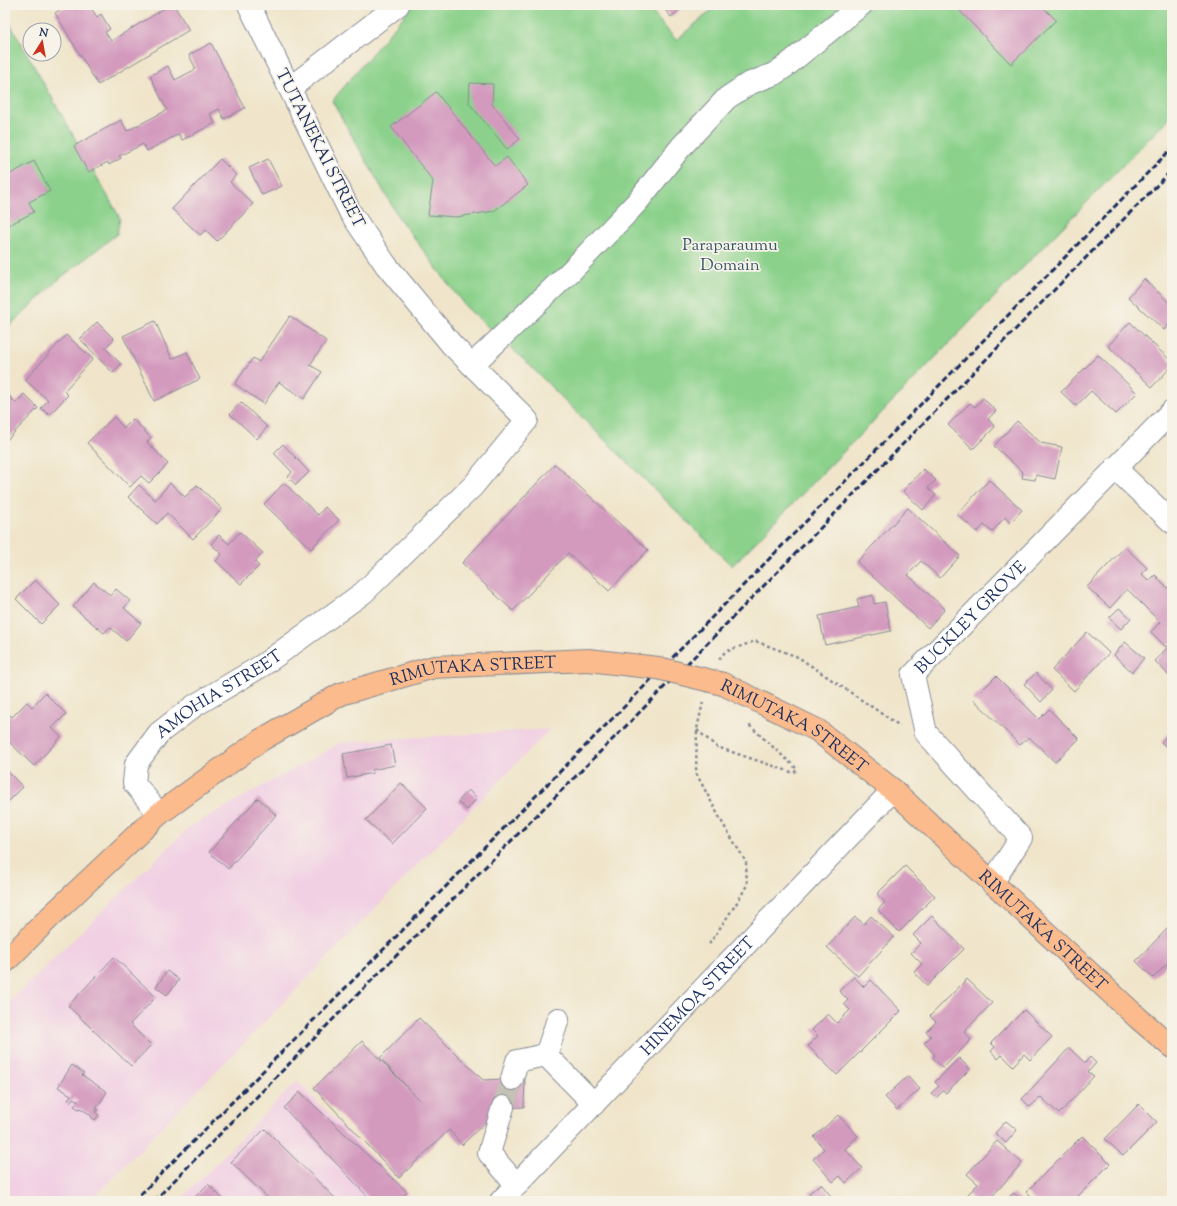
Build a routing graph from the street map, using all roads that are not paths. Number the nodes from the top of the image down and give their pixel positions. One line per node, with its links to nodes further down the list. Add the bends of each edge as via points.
1 (249, 5): 4 (street, TUTANEKAI STREET)
2 (398, 5): 4 (street)
3 (861, 5): 5 (street, via 786,66 774,74 748,84 727,98 681,147 622,218 571,271)
4 (290, 88): 5 (street, TUTANEKAI STREET, via 350,212 386,265 452,345)
5 (472, 365): 7 (street, TUTANEKAI STREET, via 527,420)
6 (1172, 411): 8 (street, BUCKLEY GROVE)
7 (506, 444): 11 (street, AMOHIA STREET, via 473,486 363,593 263,665 194,706 159,733 136,764 134,783)
8 (1116, 468): 9 (street); 12 (street, BUCKLEY GROVE, via 913,675 926,733 1021,838)
9 (1172, 522)
10 (893, 790): 11 (main road, RIMUTAKA STREET, bridge, via 817,730 723,684 658,668 588,660 434,667 341,694 261,740); 12 (main road, RIMUTAKA STREET); 18 (street, HINEMOA STREET)
11 (159, 814): 13 (main road)
12 (992, 883): 15 (main road, RIMUTAKA STREET)
13 (5, 962)
14 (558, 1019): 16 (street)
15 (1172, 1047)
16 (546, 1055): 17 (street, via 518,1061); 18 (street)
17 (512, 1079)
18 (594, 1104): 20 (street, HINEMOA STREET)
19 (503, 1108): 20 (street, via 489,1153)
20 (517, 1185): 21 (street, HINEMOA STREET)
21 (501, 1201)

